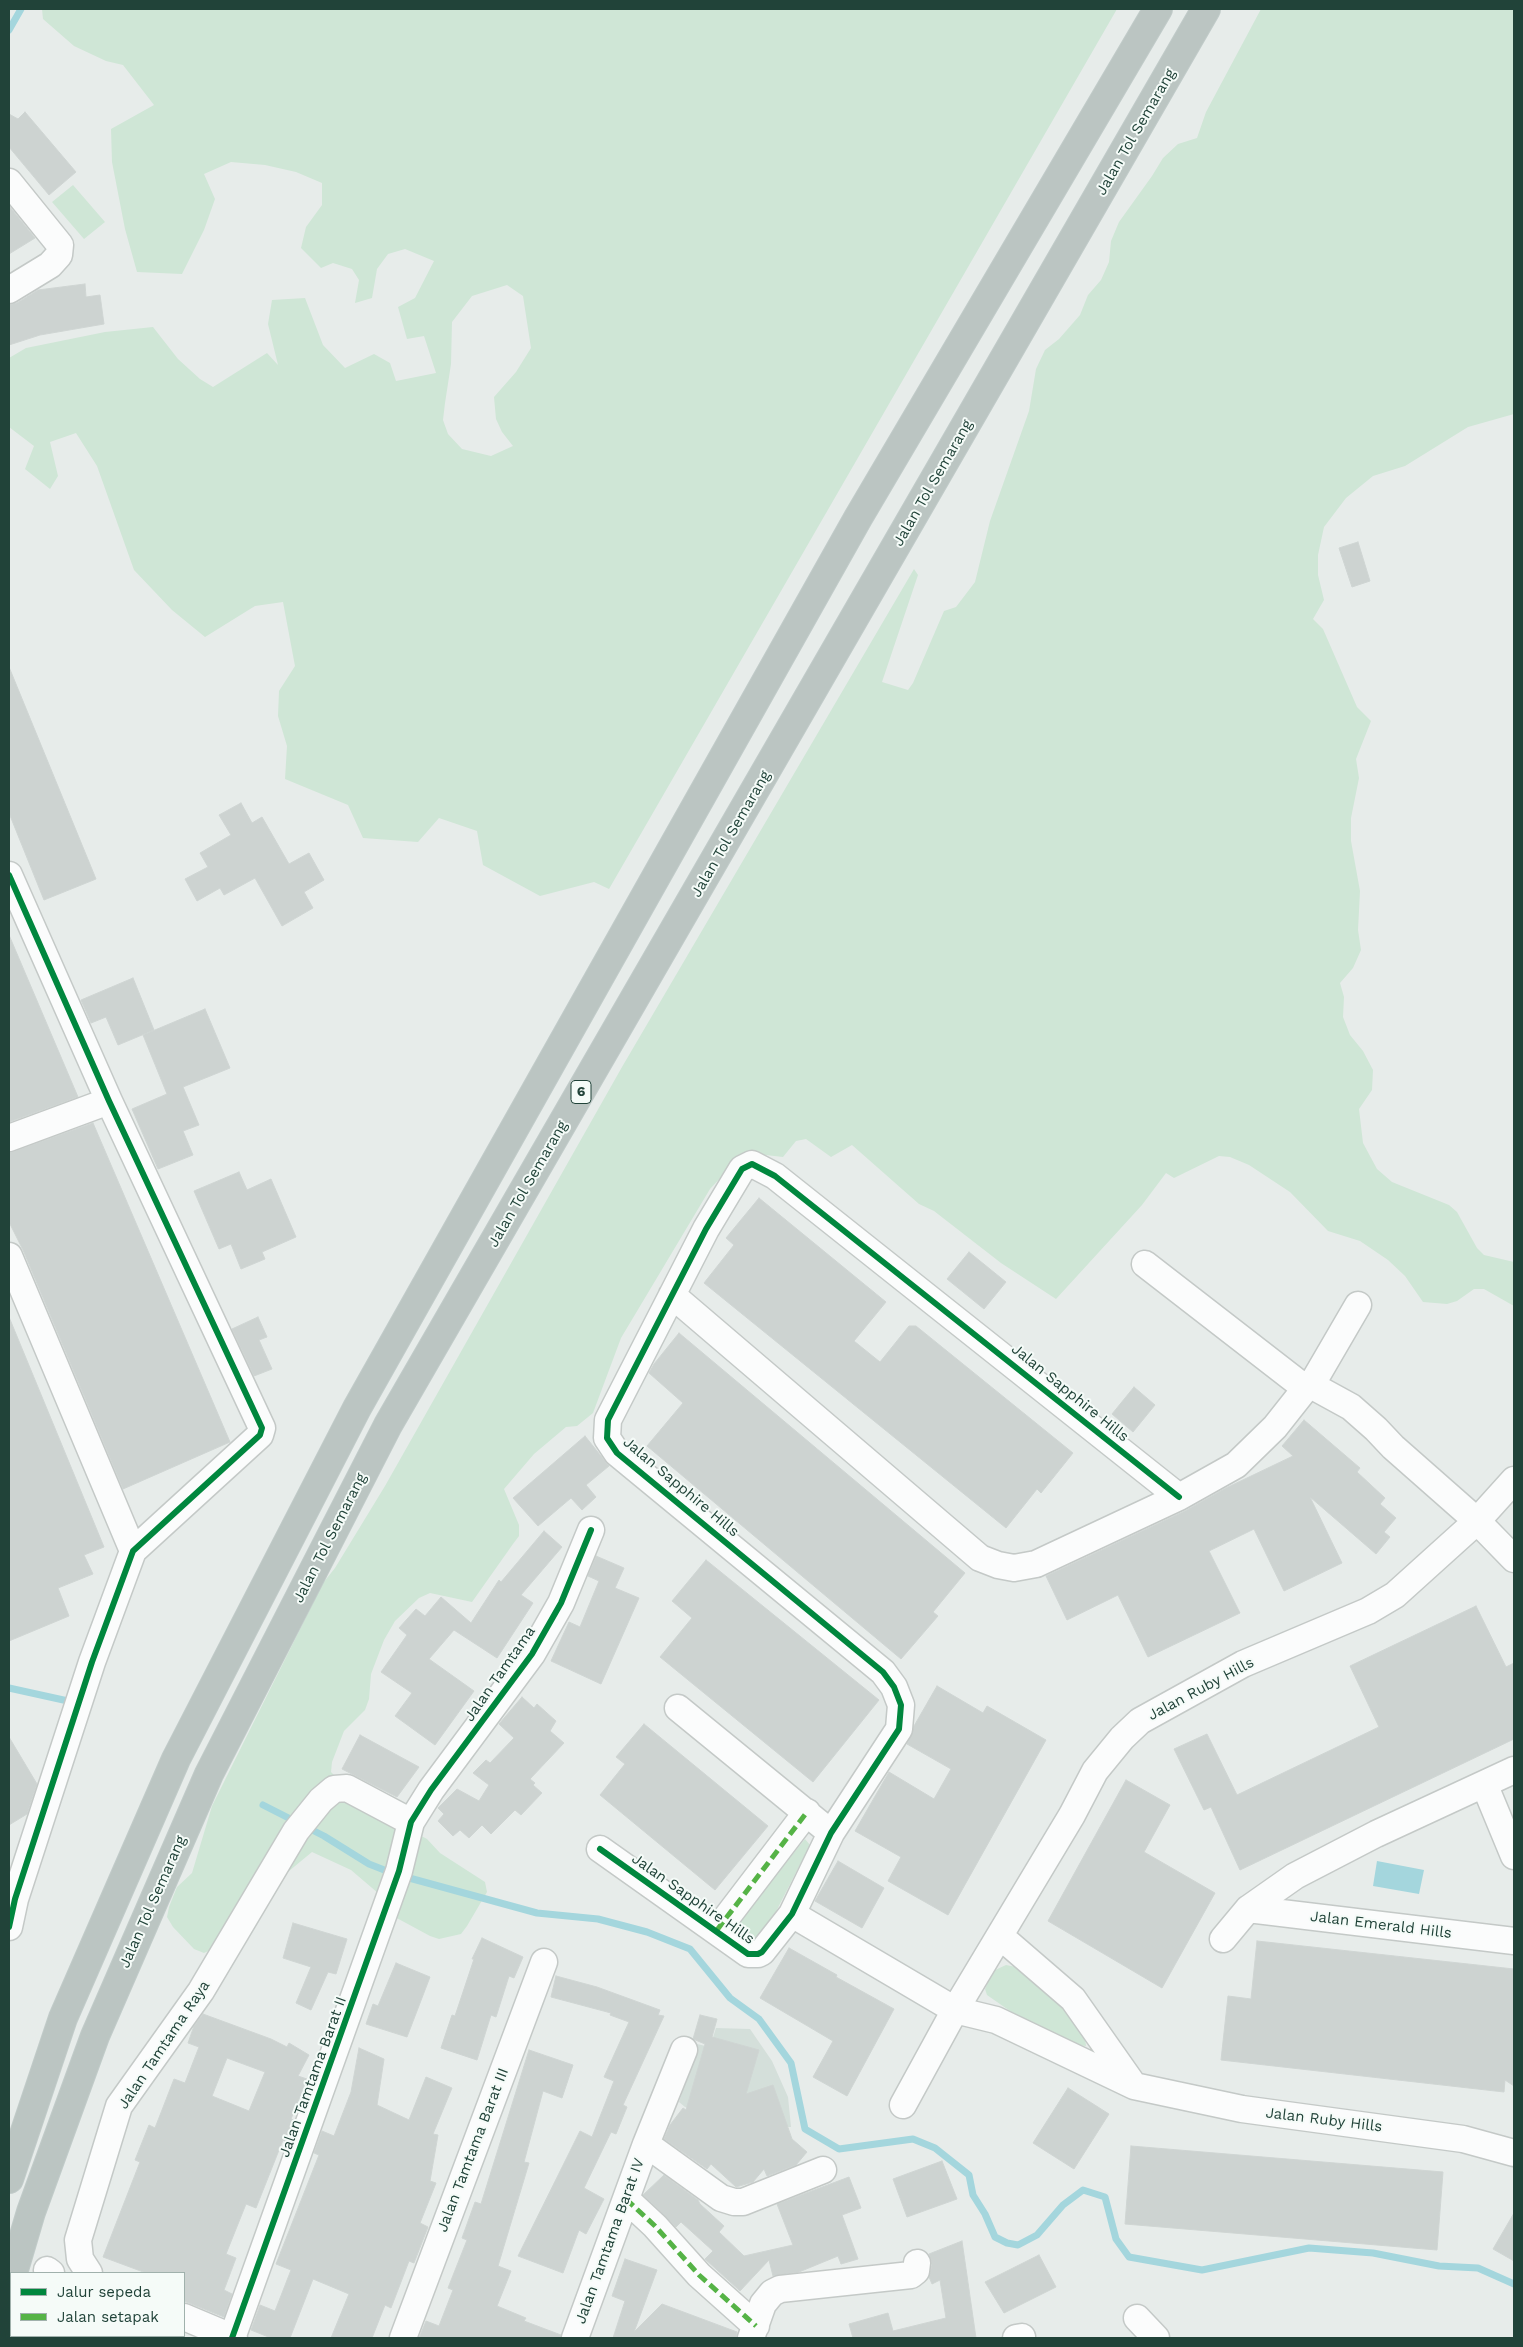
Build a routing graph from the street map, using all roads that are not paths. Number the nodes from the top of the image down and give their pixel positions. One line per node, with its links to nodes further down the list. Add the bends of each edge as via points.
1 (1158, 9): 43 (highway, via 858,518 357,1408 176,1759 63,2018)
2 (1206, 9): 46 (highway, Jalan Tol Semarang / 6, via 388,1425 209,1774 94,2036 31,2212)
3 (9, 182): 4 (street, via 60,246 59,256 50,265)
4 (9, 290)
5 (9, 875): 6 (street)
6 (109, 1101): 7 (street); 17 (street, via 262,1428 260,1435)
7 (9, 1138)
8 (9, 1256): 17 (street)
9 (1145, 1264): 12 (street)
10 (672, 1295): 14 (street, via 980,1558 1014,1568 1036,1564); 14 (street, Jalan Sapphire Hills, via 742,1169 752,1164 762,1167 866,1246); 24 (street, Jalan Sapphire Hills, via 608,1420 607,1438 617,1453 883,1672 901,1704 899,1729)
11 (1358, 1305): 12 (street)
12 (1309, 1386): 14 (street, via 1275,1427 1236,1465); 15 (street, via 1357,1413)
13 (1514, 1480): 15 (street, Jalan Ruby Hills)
14 (1179, 1497)
15 (1477, 1521): 18 (street); 32 (street, Jalan Ruby Hills, via 1388,1599 1368,1611 1243,1664 1140,1721 1095,1771)
16 (591, 1530): 23 (street, Jalan Tamtama, via 561,1603 532,1654)
17 (133, 1551): 27 (street)
18 (1514, 1559)
19 (678, 1708): 22 (street)
20 (1514, 1770): 21 (street)
21 (1485, 1786): 26 (street); 28 (street, via 1376,1834 1320,1863 1295,1876)
22 (807, 1812): 24 (street); 31 (street, Jalan Sapphire Hills)
23 (411, 1822): 47 (street, Jalan Tamtama Raya, via 347,1788 334,1789 301,1825 201,1992 119,2106 78,2240 80,2259); 51 (street, Jalan Tamtama Barat II, via 398,1875)
24 (831, 1833): 29 (street, Jalan Sapphire Hills)
25 (600, 1850): 31 (street, Jalan Sapphire Hills)
26 (1514, 1856)
27 (12, 1892): 30 (street)
28 (1248, 1909): 33 (street); 34 (street, Jalan Emerald Hills)
29 (792, 1914): 31 (street, Jalan Sapphire Hills, via 758,1954 748,1954); 36 (street)
30 (9, 1927)
31 (717, 1930)
32 (1000, 1936): 36 (street, Jalan Ruby Hills); 38 (street, via 1073,1999)
33 (1223, 1939)
34 (1514, 1941)
35 (544, 1962): 52 (street, Jalan Tamtama Barat III)
36 (955, 2010): 38 (street, Jalan Ruby Hills, via 996,2020); 39 (street, Jalan Ruby Hills)
37 (684, 2050): 40 (street, Jalan Tamtama Barat IV)
38 (1134, 2086): 41 (street, Jalan Ruby Hills, via 1242,2110 1463,2139)
39 (903, 2105)
40 (646, 2144): 42 (street, Jalan Tamtama Barat IV, via 721,2198 734,2202 743,2202); 44 (street, Jalan Tamtama Barat IV)
41 (1514, 2153)
42 (823, 2170)
43 (9, 2179)
44 (626, 2199): 50 (street); 53 (street, Jalan Tamtama Barat IV)
45 (917, 2263): 50 (street, via 916,2272 911,2275 780,2289 762,2304)
46 (13, 2272)
47 (88, 2272)
48 (185, 2318): 51 (street)
49 (1137, 2318): 54 (street)
50 (754, 2332)
51 (233, 2338)
52 (403, 2338)
53 (575, 2338)
54 (1156, 2338)

